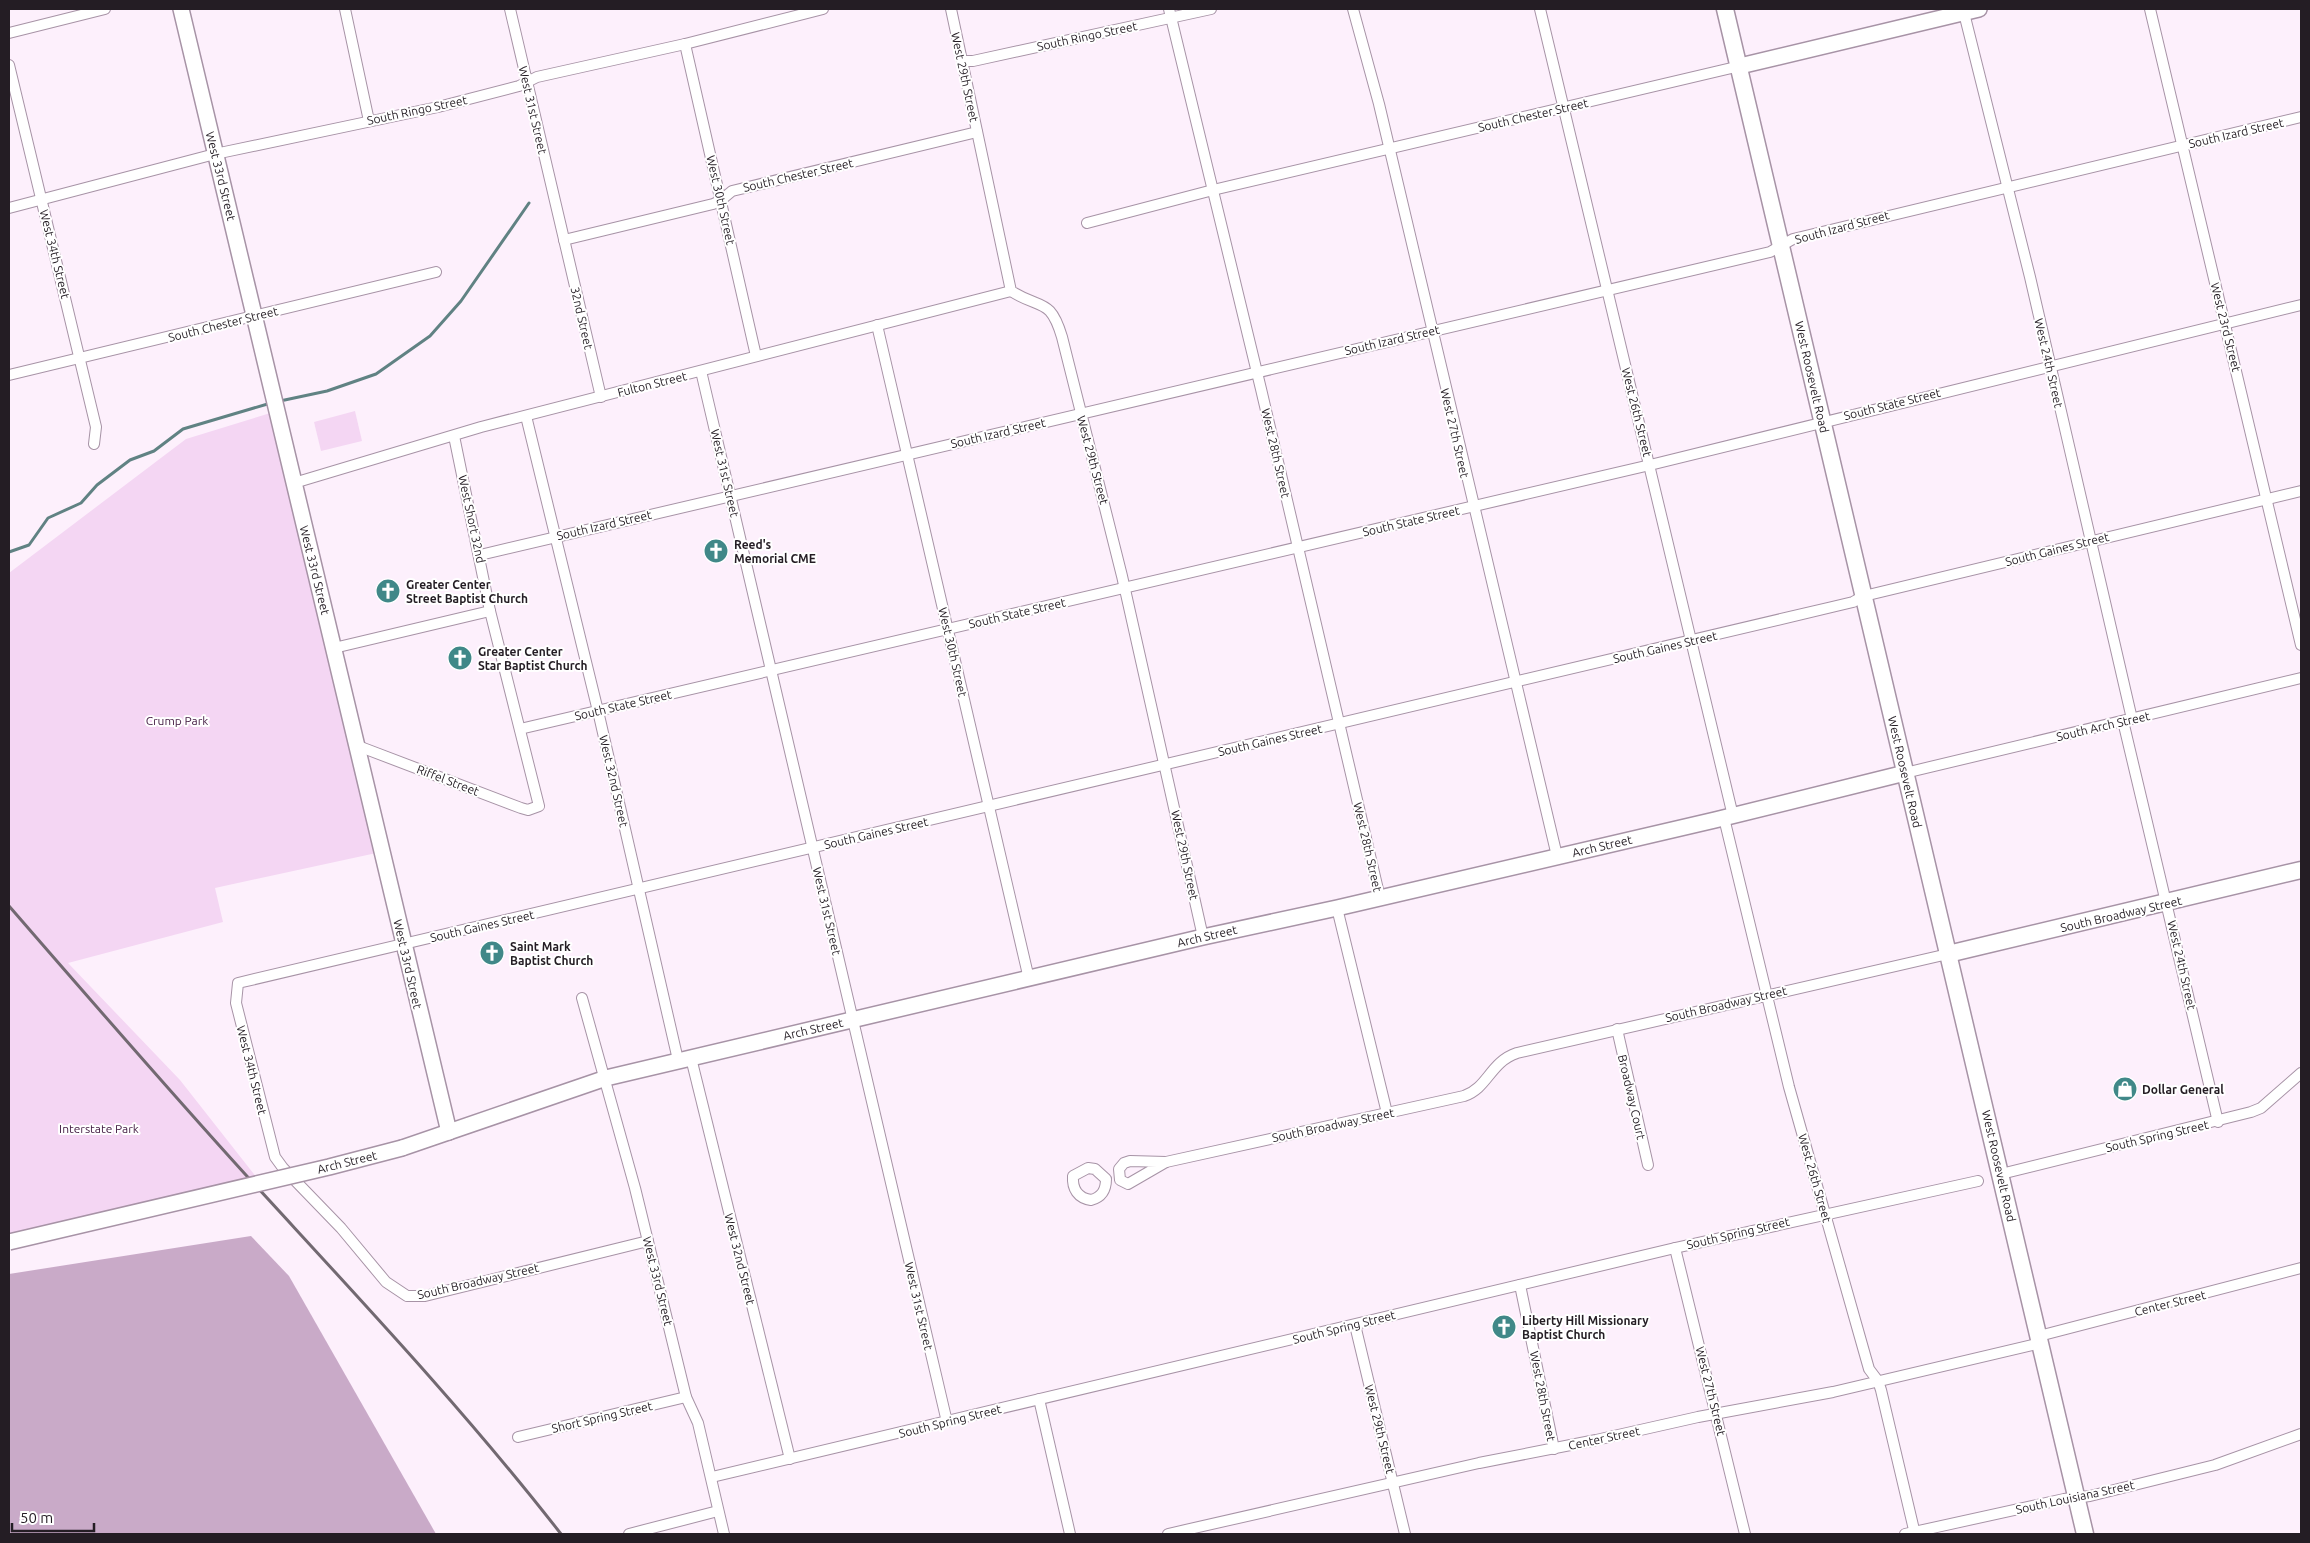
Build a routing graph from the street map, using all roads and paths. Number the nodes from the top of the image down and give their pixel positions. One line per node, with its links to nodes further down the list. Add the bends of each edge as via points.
1 (105, 9): 14 (street)
2 (181, 9): 26 (main road, West 33rd Street)
3 (345, 9): 22 (street)
4 (510, 9): 19 (street, West 31st Street)
5 (823, 9): 15 (street, South Ringo Street)
6 (951, 9): 16 (street, West 29th Street)
7 (1211, 9): 13 (street, South Ringo Street)
8 (1353, 9): 25 (street, West 27th Street)
9 (1540, 9): 20 (street, West 26th Street)
10 (1725, 9): 18 (main road, West Roosevelt Road)
11 (2150, 9): 24 (street, West 23rd Street)
12 (1969, 10): 18 (main road, South Chester Street); 27 (street, West 24th Street)
13 (1170, 14): 16 (street, South Ringo Street); 28 (street, West 28th Street)
14 (9, 33)
15 (685, 44): 19 (street, South Ringo Street, via 537,77); 30 (street, West 30th Street)
16 (963, 62): 23 (street, West 29th Street)
17 (9, 65): 29 (street, West 34th Street)
18 (1740, 66): 20 (street, South Chester Street); 34 (main road, West Roosevelt Road)
19 (526, 83): 22 (street, South Ringo Street, via 438,107); 33 (street, West 31st Street)
20 (1564, 108): 25 (street, South Chester Street); 36 (street, West 26th Street)
21 (2301, 117): 24 (street, South Izard Street)
22 (368, 121): 26 (street, South Ringo Street)
23 (977, 132): 30 (street, South Chester Street, via 732,191); 37 (street, West 29th Street)
24 (2182, 145): 27 (street, South Izard Street); 40 (street, West 23rd Street)
25 (1389, 149): 28 (street, South Chester Street); 42 (street, West 27th Street)
26 (216, 154): 29 (street, South Ringo Street); 39 (main road, West 33rd Street)
27 (2006, 186): 34 (street, South Izard Street, via 1794,239); 45 (street, West 24th Street)
28 (1213, 190): 32 (street, South Chester Street); 47 (street, West 28th Street)
29 (41, 200): 31 (street, South Ringo Street); 44 (street, West 34th Street)
30 (720, 201): 33 (street, South Chester Street); 43 (street, West 30th Street)
31 (9, 208)
32 (1087, 223)
33 (564, 240): 49 (street, 32nd Street)
34 (1781, 246): 36 (street, South Izard Street, via 1770,252); 52 (main road, West Roosevelt Road)
35 (436, 272): 39 (street, South Chester Street)
36 (1608, 289): 42 (street, South Izard Street); 56 (street, West 26th Street)
37 (1011, 292): 41 (street, Fulton Street); 50 (street, West 29th Street, via 1055,315)
38 (2301, 305): 40 (street, South State Street)
39 (255, 317): 44 (street, South Chester Street); 57 (main road, West 33rd Street)
40 (2225, 324): 45 (street, South State Street); 60 (street, West 23rd Street)
41 (877, 325): 43 (street, Fulton Street); 55 (street, West 30th Street)
42 (1432, 332): 47 (street, South Izard Street); 61 (street, West 27th Street)
43 (756, 356): 46 (street, Fulton Street)
44 (80, 358): 48 (street, South Chester Street); 54 (street, West 34th Street, via 96,427)
45 (2049, 366): 52 (street, South State Street, via 1839,417); 63 (street, West 24th Street)
46 (701, 371): 49 (street, Fulton Street); 59 (street, West 31st Street)
47 (1256, 372): 50 (street, South Izard Street); 64 (street, West 28th Street)
48 (9, 375)
49 (600, 396): 51 (street, Fulton Street)
50 (1080, 414): 55 (street, South Izard Street); 66 (street, West 29th Street)
51 (526, 416): 53 (street, Fulton Street); 62 (street, West 32nd Street)
52 (1822, 424): 56 (street, South State Street); 67 (main road, West Roosevelt Road)
53 (454, 436): 57 (street, Fulton Street); 65 (street, West Short 32nd)
54 (94, 444)
55 (908, 454): 59 (street, South Izard Street); 69 (street, West 30th Street)
56 (1650, 465): 61 (street, South State Street); 70 (street, West 26th Street)
57 (294, 483): 72 (main road, West 33rd Street)
58 (2301, 491): 60 (street, South Gaines Street)
59 (731, 496): 62 (street, South Izard Street); 73 (street, West 31st Street)
60 (2267, 500): 63 (street, South Gaines Street); 71 (street, West 23rd Street)
61 (1472, 506): 64 (street, South State Street); 75 (street, West 27th Street)
62 (556, 536): 65 (street, South Izard Street); 76 (street, West 32nd Street)
63 (2091, 541): 67 (street, South Gaines Street); 77 (street, West 24th Street)
64 (1298, 548): 66 (street, South State Street); 78 (street, West 28th Street)
65 (480, 555): 68 (street, West Short 32nd)
66 (1124, 588): 69 (street, South State Street); 81 (street, West 29th Street)
67 (1864, 596): 70 (street, South Gaines Street, via 1853,602); 82 (main road, West Roosevelt Road)
68 (490, 611): 72 (street); 79 (street, West Short 32nd)
69 (948, 629): 73 (street, South State Street); 84 (street, West 30th Street)
70 (1691, 640): 75 (street, South Gaines Street); 85 (street, West 26th Street)
71 (2301, 645)
72 (334, 648): 80 (main road, West 33rd Street)
73 (770, 670): 76 (street, South State Street); 86 (street, West 31st Street)
74 (2301, 678): 77 (street, South Arch Street)
75 (1516, 682): 78 (street, South Gaines Street); 87 (street, West 27th Street)
76 (598, 711): 79 (street, South State Street); 89 (street, West 32nd Street)
77 (2128, 720): 82 (street, South Arch Street); 91 (street, West 24th Street)
78 (1339, 724): 81 (street, South Gaines Street); 90 (street, West 28th Street)
79 (520, 729): 83 (street, West Short 32nd)
80 (358, 746): 83 (street, Riffel Street, via 521,808 528,810); 94 (main road, West 33rd Street)
81 (1164, 765): 84 (street, South Gaines Street); 93 (street, West 29th Street)
82 (1905, 772): 85 (main road, Arch Street); 95 (main road, West Roosevelt Road)
83 (539, 806)
84 (988, 806): 86 (street, South Gaines Street); 96 (street, West 30th Street)
85 (1729, 817): 87 (main road, Arch Street); 98 (street, West 26th Street)
86 (813, 848): 89 (street, South Gaines Street); 100 (street, West 31st Street)
87 (1557, 856): 90 (main road, Arch Street)
88 (2301, 870): 91 (main road, South Broadway Street)
89 (638, 889): 94 (street, South Gaines Street); 102 (street, West 32nd Street)
90 (1380, 898): 92 (main road, Arch Street)
91 (2167, 903): 95 (main road, South Broadway Street); 106 (street, West 24th Street)
92 (1337, 908): 93 (main road, Arch Street); 105 (street)
93 (1203, 937): 96 (main road, Arch Street)
94 (403, 944): 97 (street, South Gaines Street); 107 (main road, West 33rd Street)
95 (1948, 954): 98 (street, South Broadway Street); 111 (main road, West Roosevelt Road)
96 (1029, 979): 100 (main road, Arch Street)
97 (238, 983): 108 (street, West 34th Street, via 237,1011)
98 (1767, 994): 101 (street, South Broadway Street); 115 (street, West 26th Street, via 1789,1087)
99 (582, 998): 104 (street, West 33rd Street)
100 (853, 1019): 102 (main road, Arch Street); 127 (street, West 31st Street)
101 (1616, 1029): 105 (street, South Broadway Street, via 1505,1057 1471,1094); 110 (street, Broadway Court)
102 (684, 1059): 104 (main road, Arch Street); 131 (street, West 32nd Street)
103 (2301, 1073): 106 (street, South Spring Street, via 2261,1108)
104 (606, 1078): 107 (main road, Arch Street); 116 (street, West 33rd Street, via 611,1108)
105 (1387, 1113): 109 (street, South Broadway Street)
106 (2218, 1122): 111 (street, South Spring Street)
107 (449, 1132): 117 (main road, Arch Street, bridge, via 310,1172)
108 (276, 1156): 116 (street, South Broadway Street, via 283,1168 341,1228 386,1282 410,1297)
109 (1166, 1162): 112 (street, South Broadway Street, via 1124,1162); 112 (street, South Broadway Street, via 1134,1182 1124,1183)
110 (1648, 1165)
111 (2001, 1174): 122 (main road, West Roosevelt Road)
112 (1118, 1175): 113 (street, South Broadway Street)
113 (1106, 1179)
114 (1978, 1181): 115 (street, South Spring Street)
115 (1825, 1213): 118 (street, South Spring Street); 123 (street, West 26th Street, via 1869,1369)
116 (648, 1241): 124 (street, West 33rd Street)
117 (9, 1242)
118 (1675, 1248): 120 (street, South Spring Street); 126 (street, West 27th Street)
119 (2301, 1268): 122 (street, Center Street)
120 (1520, 1285): 121 (street, South Spring Street); 130 (street, West 28th Street)
121 (1356, 1325): 125 (street, South Spring Street); 133 (street, West 29th Street)
122 (2040, 1340): 123 (street, Center Street); 134 (main road, West Roosevelt Road)
123 (1878, 1381): 126 (street, Center Street); 136 (street, West 26th Street)
124 (686, 1397): 129 (street, Short Spring Street); 132 (street, West 33rd Street, via 698,1423)
125 (1039, 1399): 127 (street, South Spring Street); 139 (street)
126 (1716, 1415): 130 (street, Center Street); 142 (street, West 27th Street)
127 (946, 1422): 131 (street, South Spring Street)
128 (2301, 1434): 134 (street, South Louisiana Street, via 2215,1465 2090,1496)
129 (518, 1437)
130 (1554, 1449): 133 (street, Center Street)
131 (790, 1459): 132 (street, South Spring Street)
132 (712, 1477): 135 (street, West 33rd Street)
133 (1394, 1483): 140 (street, Center Street); 141 (street, West 29th Street)
134 (2076, 1496): 136 (street, South Louisiana Street); 143 (main road, West Roosevelt Road)
135 (718, 1511): 137 (street); 138 (street, West 33rd Street)
136 (1911, 1533)
137 (629, 1534)
138 (724, 1534)
139 (1070, 1534)
140 (1168, 1534)
141 (1405, 1534)
142 (1745, 1534)
143 (2086, 1534)

